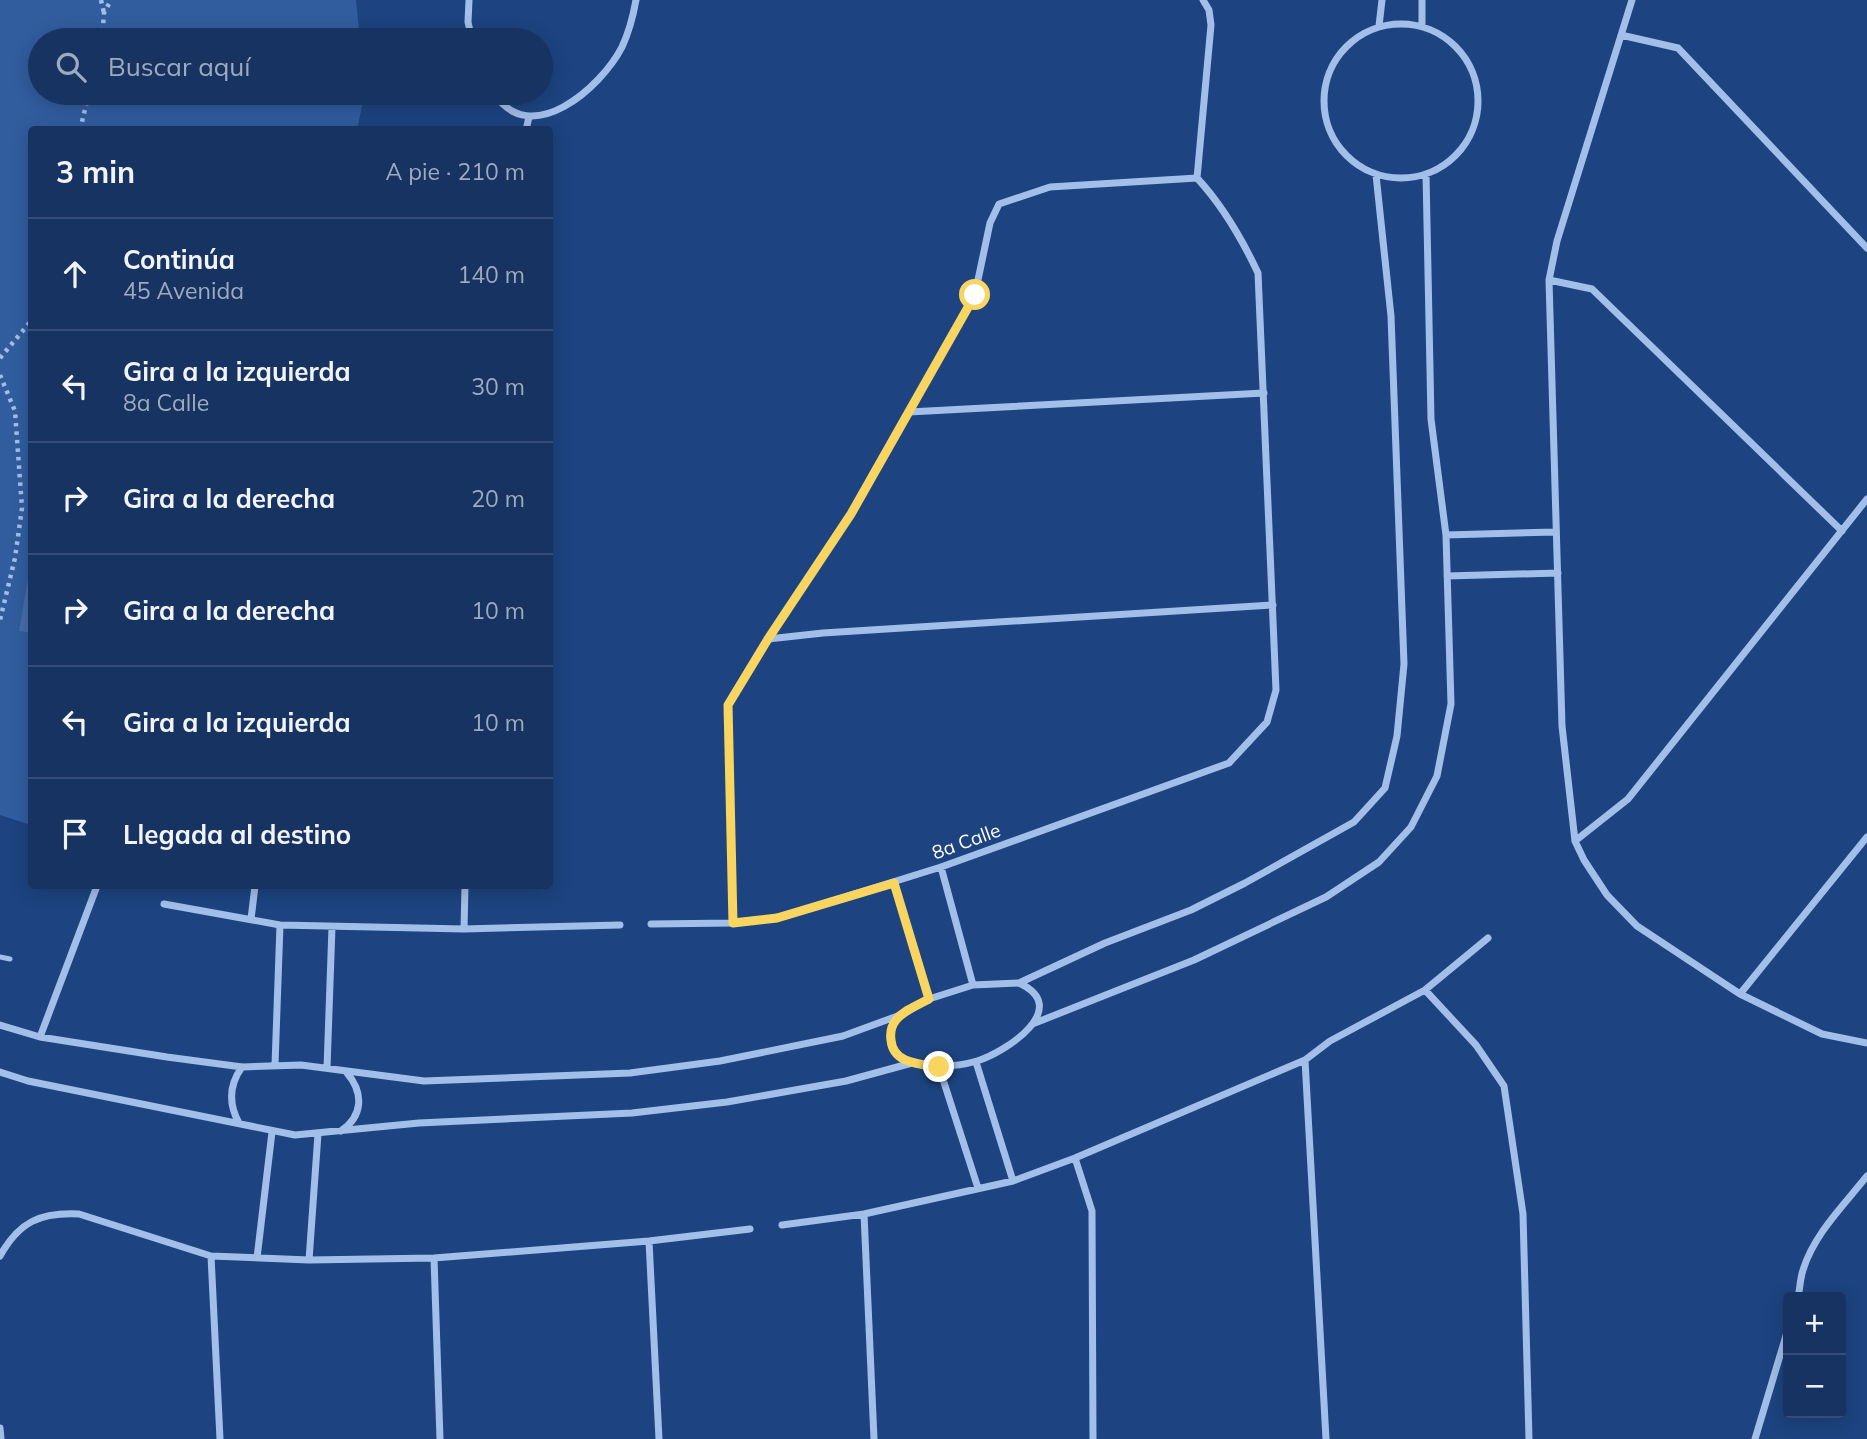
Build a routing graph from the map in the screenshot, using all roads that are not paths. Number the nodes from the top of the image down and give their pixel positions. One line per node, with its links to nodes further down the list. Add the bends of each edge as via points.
1 (469, 0): 9 (street)
2 (636, 0): 12 (street, via 626,36 606,72 556,111)
3 (1203, 0): 16 (street, via 1211,25)
4 (1382, 0): 7 (street)
5 (1422, 0): 8 (street)
6 (1632, 0): 10 (street)
7 (1378, 26): 8 (street); 15 (street, via 1350,42 1330,68 1322,100 1328,132 1348,158)
8 (1422, 26): 14 (street, via 1447,38 1466,58 1477,85 1478,113 1469,139 1451,160)
9 (469, 28)
10 (1621, 35): 17 (street, via 1678,48); 18 (street)
11 (503, 105): 12 (street)
12 (528, 117): 13 (street)
13 (527, 126)
14 (1426, 174): 15 (street); 24 (street, via 1431,419)
15 (1376, 175): 47 (street, via 1391,316 1404,664 1397,736 1385,788 1354,822 1245,883)
16 (1197, 178): 19 (street, via 1213,195 1258,273); 20 (street, via 1050,187 999,204 990,223 975,295)
17 (1867, 248)
18 (1549, 280): 22 (street, via 1591,289); 23 (street)
19 (1264, 393): 20 (street); 27 (street)
20 (909, 412): 28 (street, via 851,514)
21 (1867, 499): 22 (street)
22 (1842, 531): 30 (street, via 1628,799)
23 (1556, 532): 24 (street); 25 (street)
24 (1446, 535): 26 (street)
25 (1558, 573): 26 (street); 30 (street, via 1562,726)
26 (1447, 576): 53 (street, via 1451,704 1437,776 1411,827 1379,862 1326,897 1194,961)
27 (1273, 605): 28 (street); 31 (street, 8a Calle, via 1276,690 1267,722 1230,763)
28 (768, 639): 38 (street, via 728,705)
29 (1867, 837): 50 (street)
30 (1576, 841): 50 (street, via 1607,895 1637,926)
31 (941, 867): 32 (street, 8a Calle); 48 (street)
32 (894, 883): 38 (street, 8a Calle, via 777,918); 51 (street)
33 (96, 889): 55 (street)
34 (255, 889): 37 (street)
35 (466, 889): 43 (street)
36 (164, 904): 37 (street)
37 (251, 919): 40 (street)
38 (733, 923): 39 (street, 8a Calle)
39 (650, 924)
40 (280, 925): 42 (street); 60 (street)
41 (620, 925): 43 (street)
42 (332, 927): 43 (street); 63 (street)
43 (464, 929)
44 (1488, 938): 49 (street)
45 (0, 957): 46 (lane)
46 (10, 959)
47 (1019, 983): 48 (street); 53 (street, via 1036,994 1039,1013)
48 (973, 985): 51 (street)
49 (1425, 990): 57 (street, via 1330,1041); 93 (street, via 1476,1045 1504,1086 1522,1213)
50 (1740, 994): 56 (street, via 1822,1034)
51 (929, 999): 52 (street)
52 (902, 1014): 59 (street, via 891,1031 891,1042 895,1052); 65 (street, via 843,1035 720,1061 631,1073 424,1081)
53 (1035, 1023): 58 (street, via 1018,1039)
54 (0, 1025): 55 (street)
55 (40, 1037): 61 (street)
56 (1867, 1043)
57 (1305, 1060): 70 (street); 92 (street)
58 (976, 1062): 62 (street); 72 (street)
59 (912, 1063): 62 (street); 67 (street, via 846,1081 632,1113)
60 (275, 1065): 61 (street); 63 (street)
61 (242, 1067): 66 (street, via 232,1088 233,1112)
62 (939, 1067): 73 (street)
63 (327, 1068): 65 (street)
64 (0, 1072): 66 (street)
65 (347, 1072): 67 (street, via 357,1086 359,1104 354,1119)
66 (239, 1123): 68 (street)
67 (340, 1131): 69 (street)
68 (272, 1132): 69 (street); 80 (street)
69 (318, 1134): 82 (street)
70 (1075, 1158): 72 (street); 91 (street, via 1093,1211)
71 (1867, 1176): 83 (street, via 1813,1248)
72 (1013, 1181): 73 (street)
73 (978, 1188): 74 (street)
74 (864, 1214): 75 (street); 90 (street)
75 (782, 1225)
76 (750, 1229): 77 (street)
77 (649, 1241): 81 (street); 89 (street)
78 (0, 1256): 79 (street, via 23,1226 59,1213 79,1214)
79 (211, 1256): 80 (street); 87 (street)
80 (257, 1258): 82 (street)
81 (434, 1258): 82 (street); 88 (street)
82 (309, 1260)
83 (1799, 1292)
84 (1783, 1346): 94 (street)
85 (0, 1428): 86 (street)
86 (1, 1439)
87 (220, 1439)
88 (440, 1439)
89 (659, 1439)
90 (874, 1439)
91 (1093, 1439)
92 (1326, 1439)
93 (1529, 1439)
94 (1755, 1439)

